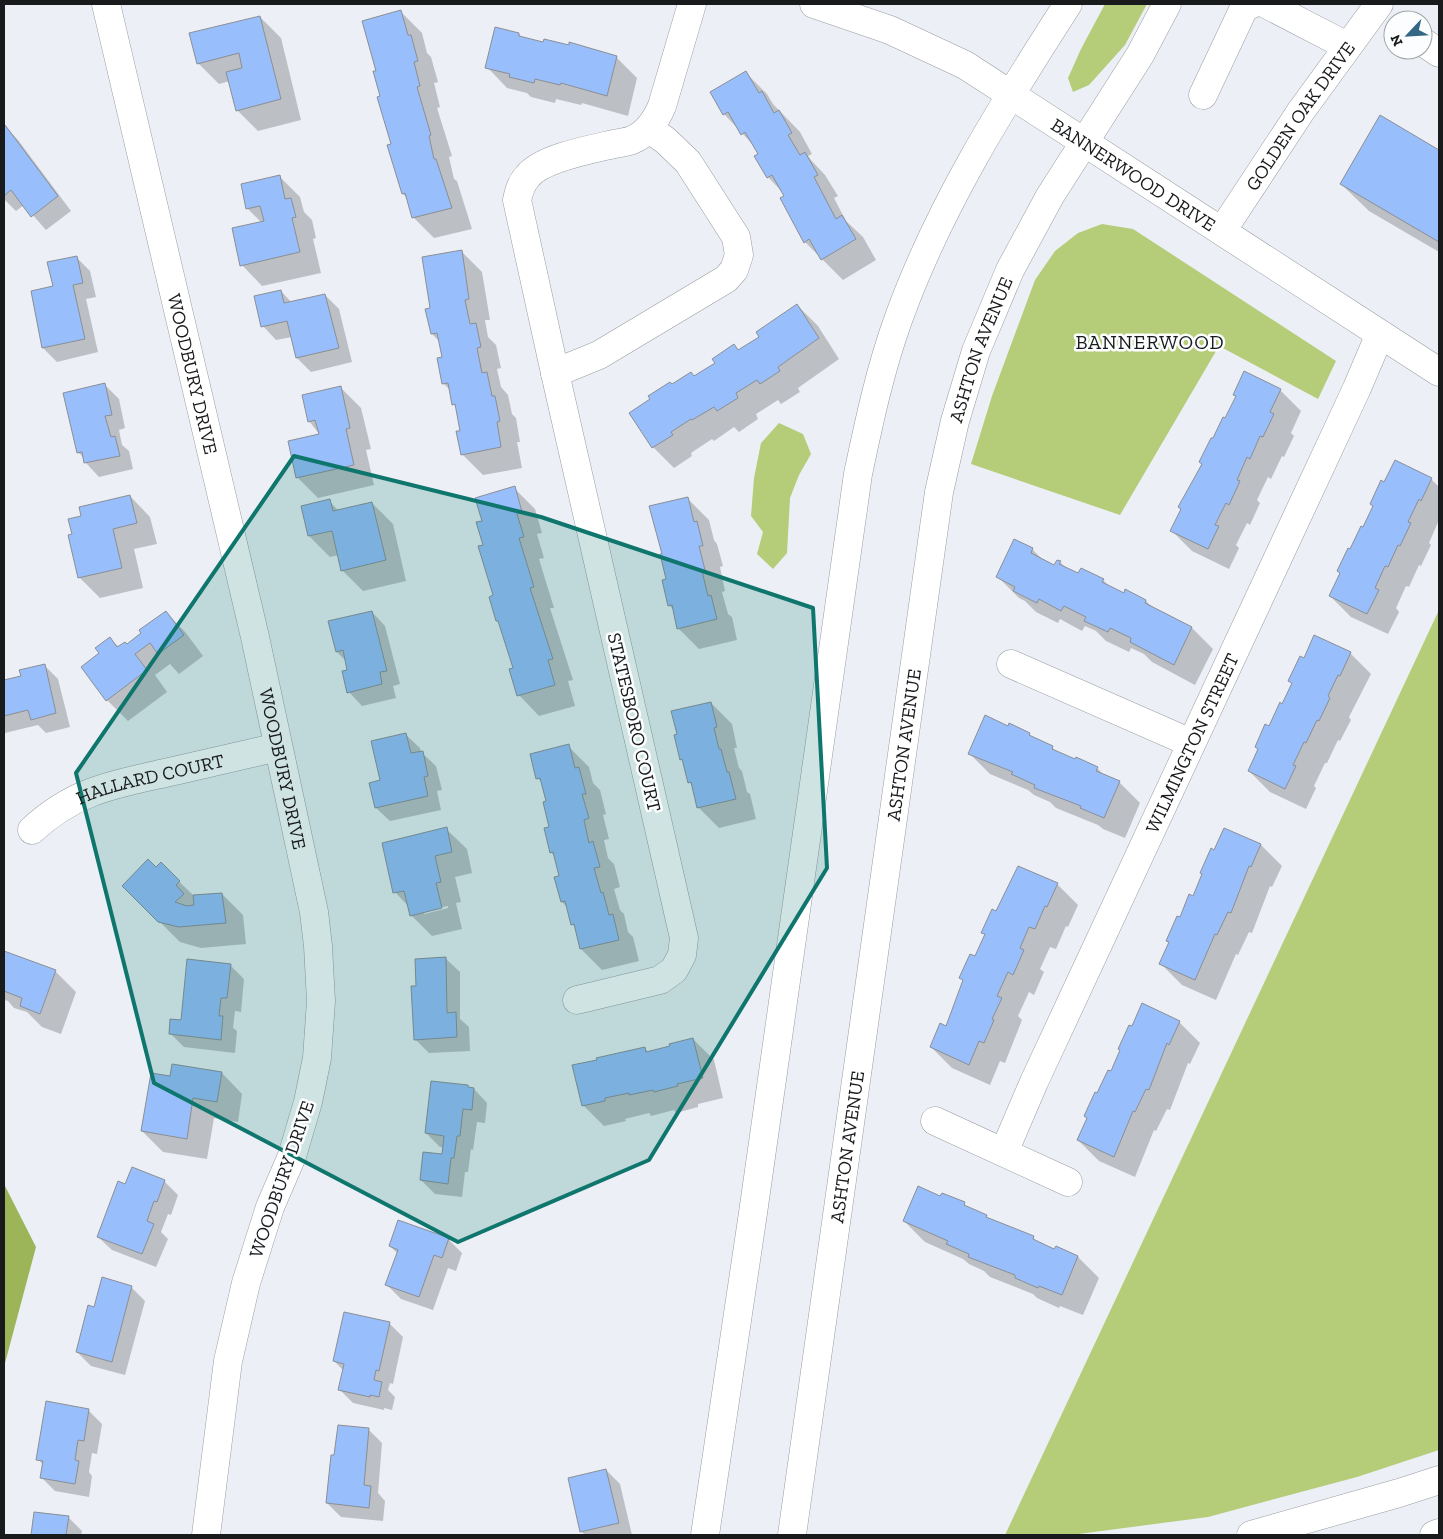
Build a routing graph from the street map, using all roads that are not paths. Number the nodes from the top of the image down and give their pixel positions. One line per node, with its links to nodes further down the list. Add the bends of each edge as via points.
1 (106, 4): 20 (street, WOODBURY DRIVE)
2 (692, 4): 12 (street, via 662,106)
3 (814, 4): 10 (street, BANNERWOOD DRIVE, via 890,30 965,65)
4 (1068, 4): 10 (street)
5 (1167, 4): 13 (street, ASHTON AVENUE, via 1140,55)
6 (1252, 4): 11 (street, via 1244,8)
7 (1266, 4): 9 (street)
8 (1383, 10): 9 (street, GOLDEN OAK DRIVE)
9 (1347, 46): 14 (street, GOLDEN OAK DRIVE)
10 (1010, 94): 13 (street, BANNERWOOD DRIVE); 29 (street, via 959,181 921,262 898,321 875,396 858,474)
11 (1202, 95)
12 (649, 129): 17 (street, STATESBORO COURT, via 633,140 547,162 529,174 520,188 517,200); 17 (street, via 688,162 736,237 739,255 734,270 726,279 599,355)
13 (1084, 142): 14 (street, BANNERWOOD DRIVE); 30 (street, ASHTON AVENUE, via 1010,270 976,351 955,421 940,492)
14 (1222, 231): 15 (street, BANNERWOOD DRIVE)
15 (1380, 334): 16 (street, BANNERWOOD DRIVE); 19 (street, WILMINGTON STREET)
16 (1439, 372)
17 (555, 373): 22 (street, STATESBORO COURT, via 684,938 682,955 674,970 660,980)
18 (1011, 664): 19 (street)
19 (1192, 743): 24 (street, WILMINGTON STREET)
20 (278, 747): 21 (street, HALLARD COURT, via 100,788 69,801); 28 (street, WOODBURY DRIVE, via 314,912 321,1002 316,1058 295,1147 270,1207 246,1283 228,1362)
21 (32, 830)
22 (577, 1000)
23 (935, 1121): 24 (street)
24 (1004, 1152): 25 (street)
25 (1068, 1182)
26 (1439, 1480): 31 (street)
27 (1439, 1533): 32 (street)
28 (206, 1535)
29 (706, 1535)
30 (792, 1535)
31 (1251, 1535)
32 (1434, 1535)

